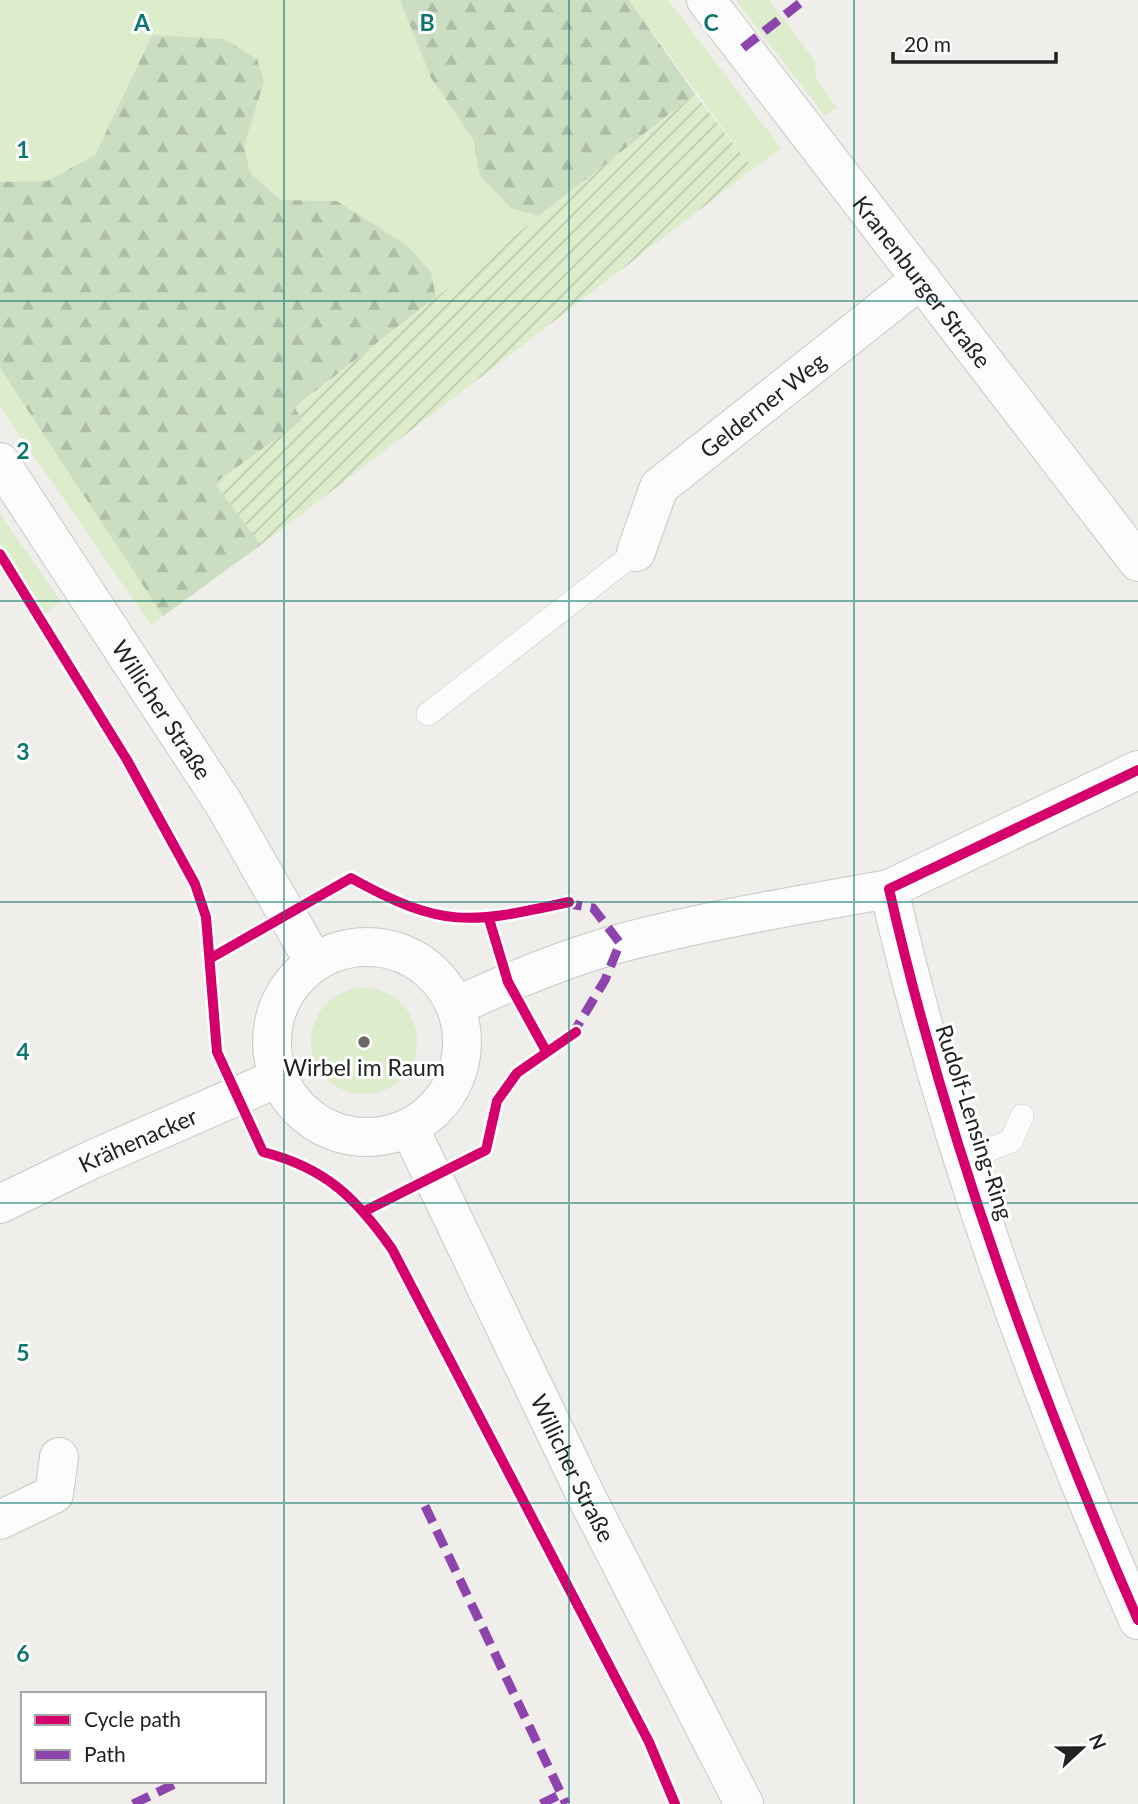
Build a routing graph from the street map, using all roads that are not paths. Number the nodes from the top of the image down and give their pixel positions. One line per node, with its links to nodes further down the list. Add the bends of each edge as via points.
1 (706, 0): 2 (street, Kranenburger Straße)
2 (921, 279): 4 (street, Gelderner Weg, via 659,487); 5 (street, Kranenburger Straße)
3 (0, 461): 9 (street, Willicher Straße, via 224,804)
4 (636, 552): 6 (lane)
5 (1138, 562)
6 (428, 714)
7 (1138, 770): 8 (street)
8 (889, 889): 10 (street, via 621,943 508,982); 14 (street, Rudolf-Lensing-Ring, via 915,1006)
9 (314, 962): 10 (street, via 345,948 379,947 411,957 439,977); 11 (street, via 290,985 276,1014 271,1046)
10 (456, 1006): 13 (street, via 464,1041 457,1076 438,1107)
11 (278, 1078): 13 (street, via 300,1111 333,1132 372,1138); 15 (street, Krähenacker)
12 (1022, 1116): 14 (lane, via 1011,1141)
13 (410, 1129): 19 (street, Willicher Straße, via 586,1496)
14 (965, 1159): 18 (street, Rudolf-Lensing-Ring, via 1042,1381)
15 (0, 1204)
16 (59, 1457): 17 (street, via 54,1494)
17 (0, 1520)
18 (1138, 1620)
19 (744, 1804)

